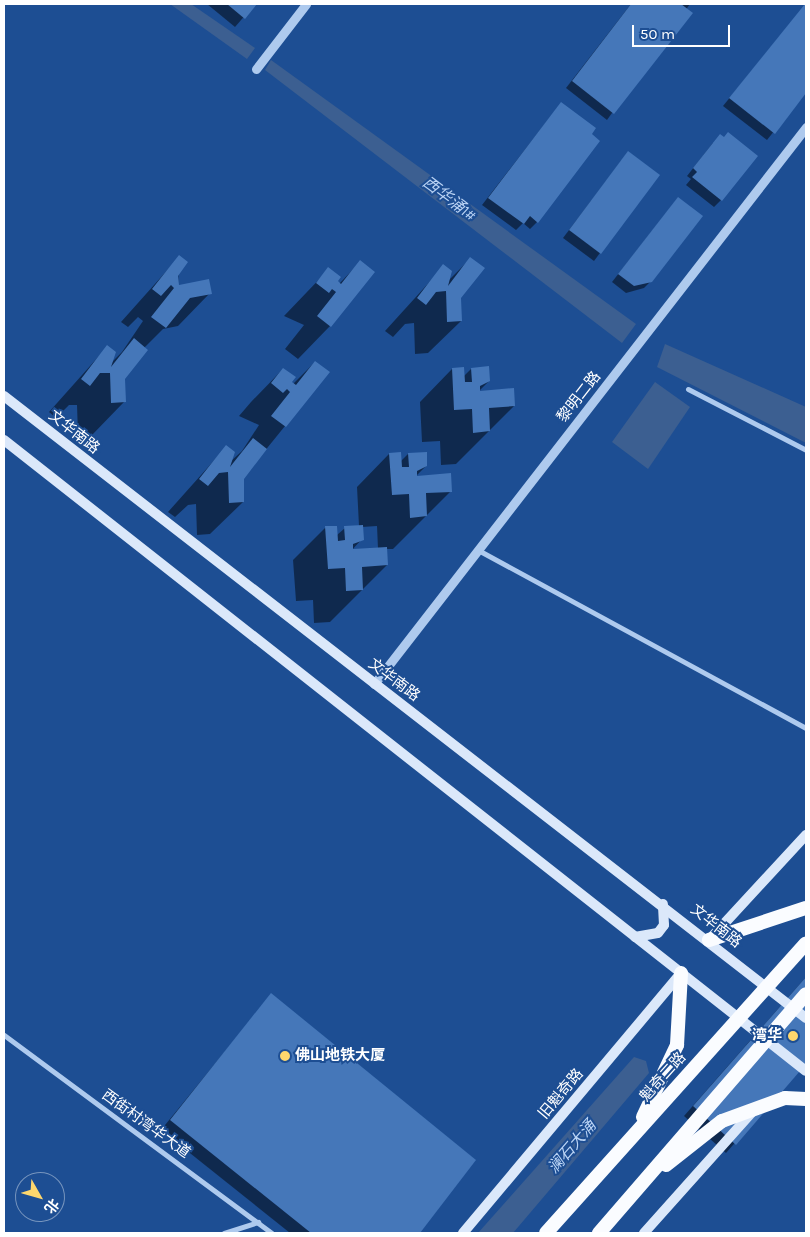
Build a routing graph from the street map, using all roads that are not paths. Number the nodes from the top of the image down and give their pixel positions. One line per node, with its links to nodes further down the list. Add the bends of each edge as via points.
1 (306, 4): 2 (street)
2 (256, 69)
3 (806, 127): 8 (street, 黎明二路)
4 (688, 389): 7 (street)
5 (4, 396): 9 (main road, 文华南路)
6 (4, 440): 14 (main road)
7 (806, 450)
8 (478, 550): 9 (street, 黎明二路); 10 (street)
9 (374, 684): 12 (main road, 文华南路)
10 (806, 728)
11 (806, 835): 15 (main road)
12 (663, 904): 14 (main road, via 664,926 658,933); 15 (main road, 文华南路)
13 (806, 908): 15 (highway)
14 (635, 937): 17 (main road)
15 (709, 940): 18 (main road, 文华南路)
16 (806, 943): 18 (highway, 魁奇二路)
17 (681, 973): 21 (main road); 28 (highway, via 677,1045); 33 (main road, 旧魁奇路)
18 (767, 986): 20 (main road, 文华南路); 21 (highway, 魁奇二路)
19 (806, 994): 20 (highway)
20 (794, 1008): 22 (main road, 文华南路); 24 (highway)
21 (738, 1018): 24 (main road); 28 (highway, 魁奇二路)
22 (806, 1018)
23 (4, 1035): 30 (street, 西街村湾华大道)
24 (765, 1041): 25 (main road); 29 (highway)
25 (806, 1071)
26 (806, 1099): 27 (highway, via 785,1098)
27 (758, 1105): 29 (highway, via 722,1121); 36 (main road)
28 (636, 1131): 34 (highway, 魁奇二路)
29 (628, 1199): 35 (highway)
30 (258, 1222): 31 (street); 32 (street, 西街村湾华大道)
31 (224, 1233)
32 (272, 1233)
33 (463, 1233)
34 (546, 1233)
35 (599, 1233)
36 (644, 1233)

